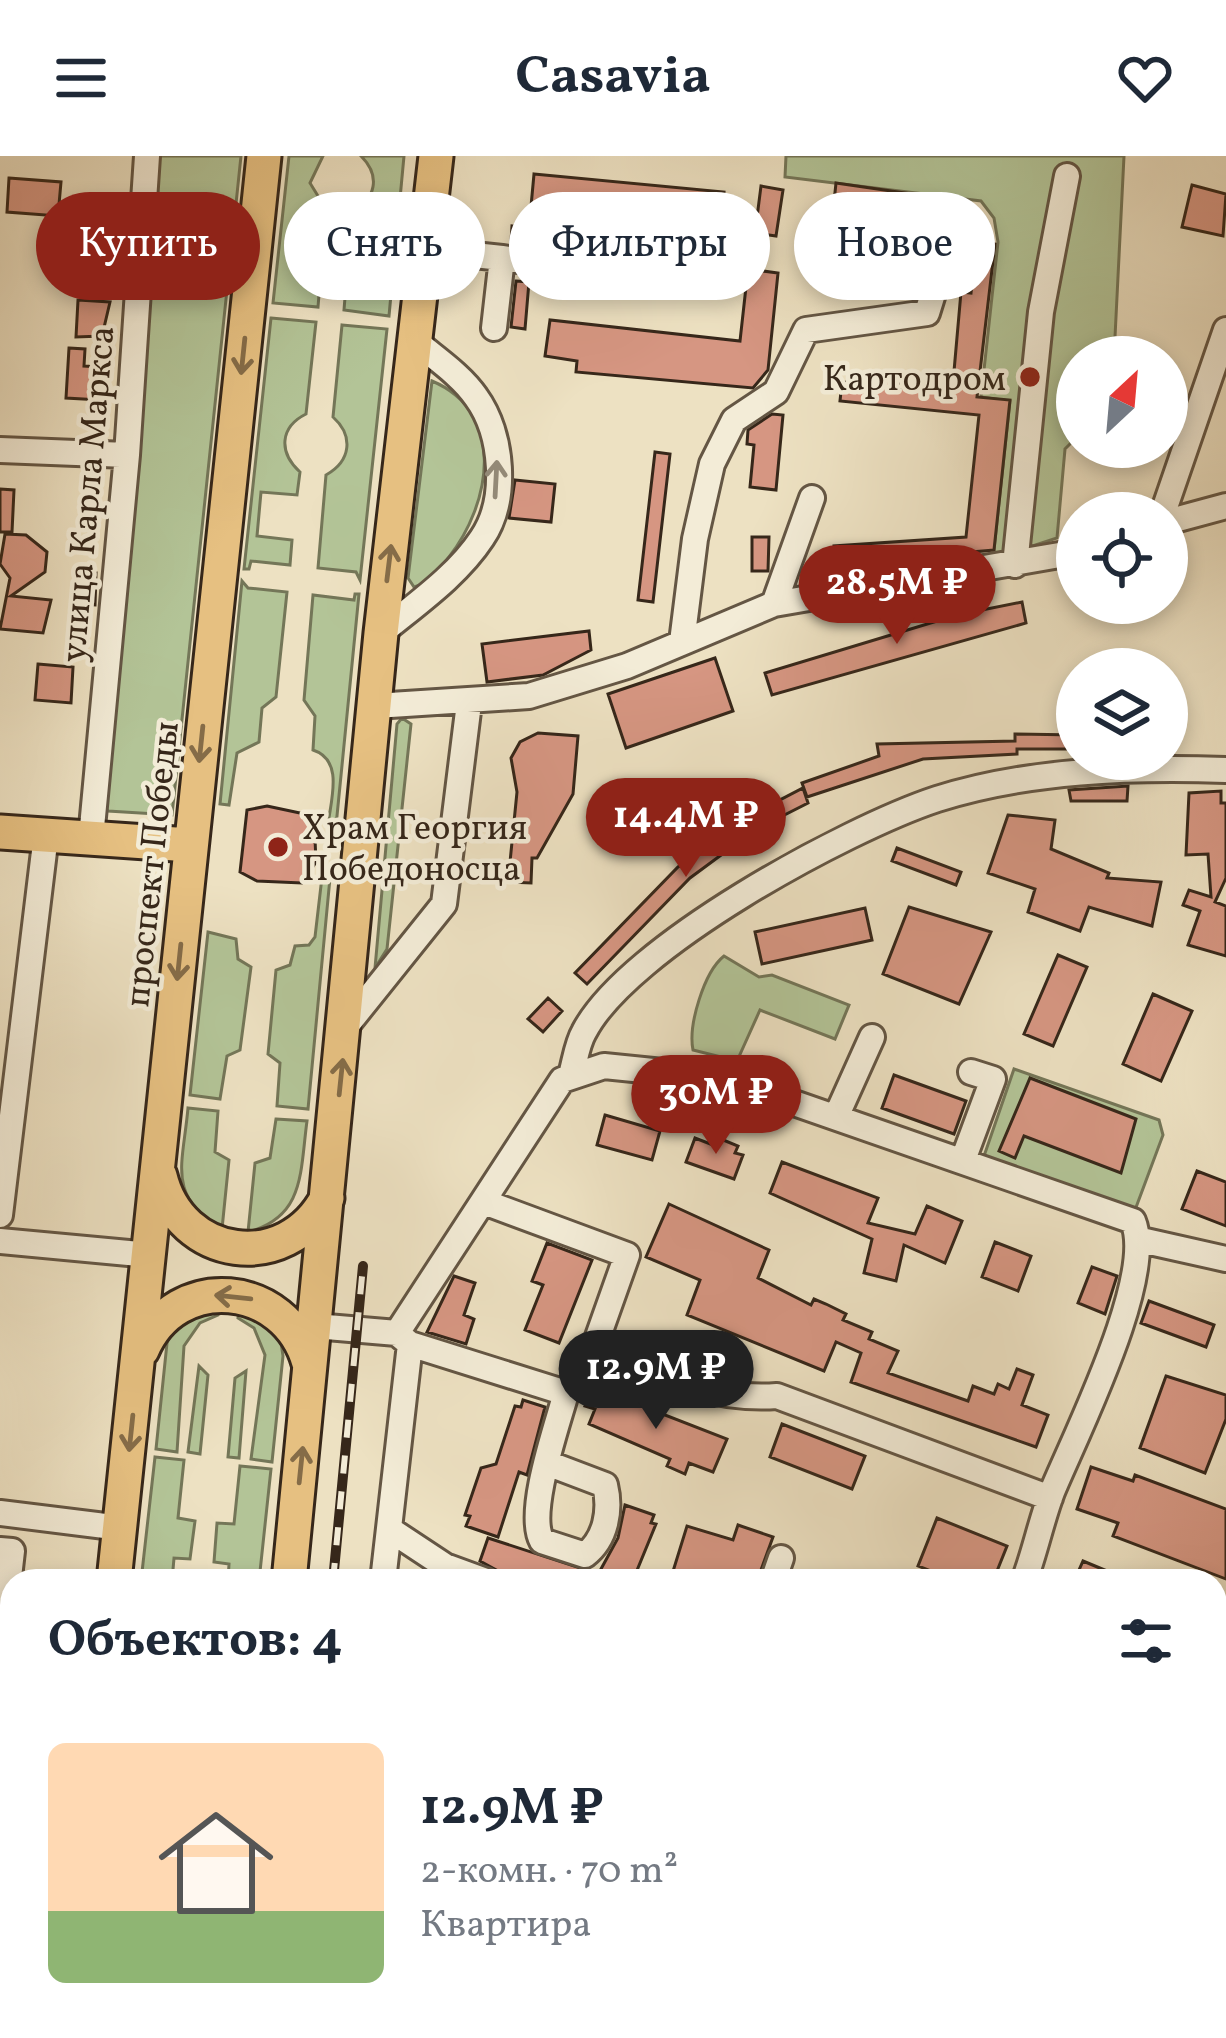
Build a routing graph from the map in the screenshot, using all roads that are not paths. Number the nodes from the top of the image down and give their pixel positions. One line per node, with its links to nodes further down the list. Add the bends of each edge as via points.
1 (147, 156): 15 (street, улица Карла Маркса)
2 (264, 156): 31 (main road, проспект Победы, one-way to 31)
3 (436, 156): 5 (main road)
4 (1067, 176): 21 (street, via 1042,312)
5 (433, 192)
6 (485, 256): 7 (street)
7 (502, 258): 8 (street); 11 (street)
8 (509, 259)
9 (420, 300): 13 (main road)
10 (931, 300): 24 (street, via 927,313 806,329 776,392 734,420 702,500)
11 (494, 328)
12 (1226, 330): 16 (street)
13 (415, 341): 23 (main road, one-way to 13); 23 (street, one-way to 13, via 478,544 496,494 494,441 476,397)
14 (0, 450): 15 (street)
15 (127, 455): 30 (street, улица Карла Маркса)
16 (1170, 492)
17 (812, 498): 22 (street)
18 (1226, 506): 19 (street)
19 (1188, 516)
20 (1056, 556): 21 (street)
21 (1016, 565): 22 (street)
22 (774, 604): 24 (street)
23 (382, 633): 26 (main road)
24 (682, 642): 25 (street, via 581,683)
25 (469, 703): 26 (street); 32 (street, via 444,904)
26 (375, 706): 32 (main road)
27 (1226, 770): 35 (street, via 1084,772 939,799 885,820 678,938 609,997 583,1033)
28 (0, 832): 29 (main road)
29 (46, 835): 30 (main road); 41 (street)
30 (91, 838): 31 (main road)
31 (190, 845): 38 (main road, проспект Победы, one-way to 38)
32 (347, 1024): 39 (main road, one-way to 32)
33 (872, 1037): 36 (street)
34 (971, 1072): 37 (street, via 993,1079)
35 (571, 1075): 36 (street, via 604,1066 722,1078); 40 (street)
36 (836, 1118): 37 (street)
37 (963, 1160): 42 (street)
38 (158, 1169): 39 (main road, via 182,1221 233,1249 292,1238); 44 (main road, проспект Победы)
39 (329, 1194): 46 (main road)
40 (484, 1202): 47 (street); 48 (street, via 627,1255)
41 (0, 1216)
42 (1137, 1231): 45 (street); 53 (street, via 1138,1268)
43 (0, 1241): 44 (street)
44 (150, 1255): 49 (main road, проспект Победы)
45 (1226, 1259)
46 (315, 1326): 47 (street); 50 (main road)
47 (403, 1339): 51 (street); 56 (street)
48 (594, 1348): 51 (street); 53 (street, via 694,1390 777,1396)
49 (139, 1356): 50 (main road, one-way to 49, via 286,1319 232,1294 175,1308); 55 (main road, проспект Победы, one-way to 55)
50 (311, 1370): 60 (main road, one-way to 50)
51 (566, 1393): 52 (street)
52 (547, 1462)
53 (1050, 1498): 63 (street)
54 (0, 1513): 55 (street)
55 (121, 1528): 59 (main road, проспект Победы)
56 (389, 1529): 61 (street); 62 (street)
57 (0, 1550): 58 (street, via 12,1551)
58 (10, 1569)
59 (116, 1569)
60 (290, 1569)
61 (384, 1569)
62 (453, 1569)
63 (1031, 1569)

